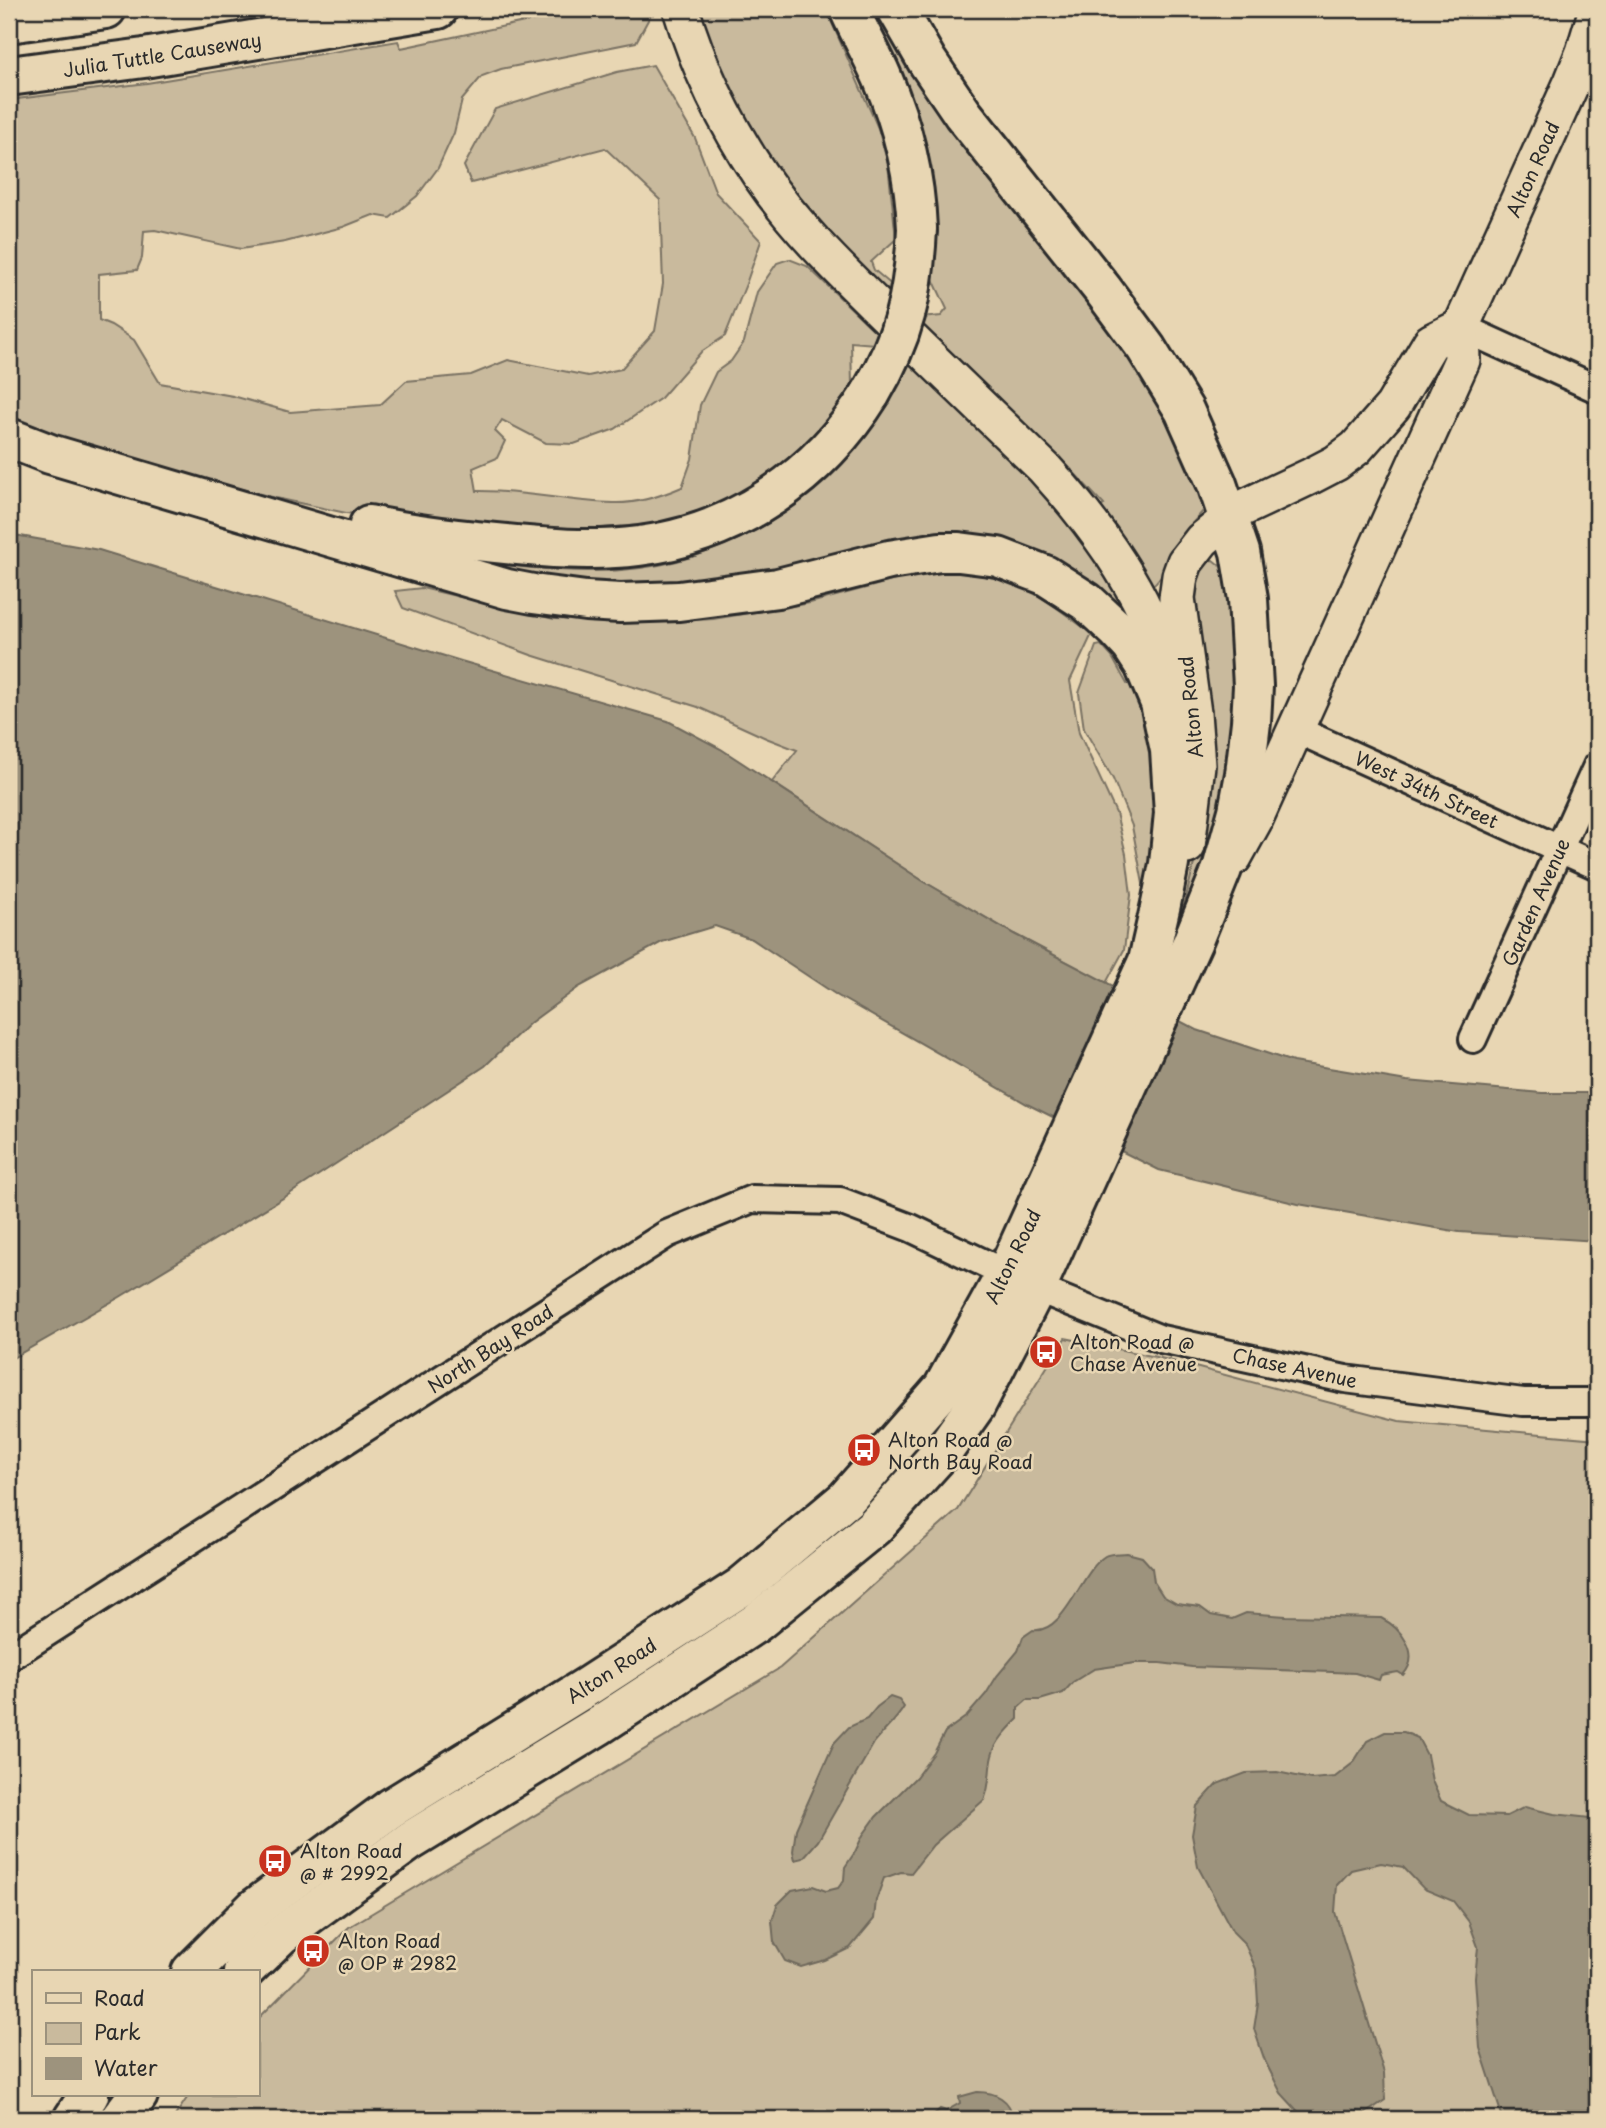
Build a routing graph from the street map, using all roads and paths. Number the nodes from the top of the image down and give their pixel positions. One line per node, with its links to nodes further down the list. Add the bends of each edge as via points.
1 (106, 9): 7 (highway)
2 (438, 9): 9 (highway, Julia Tuttle Causeway)
3 (681, 9): 17 (main road, via 714,96 738,141 785,208 850,280 1073,499 1121,568 1146,614 1178,716)
4 (849, 9): 12 (highway, bridge, via 881,75 903,136 916,201 913,284 907,313 886,368 839,439 799,478 722,524 664,542 607,549 512,545 396,531 221,491)
5 (897, 9): 14 (highway, via 963,114 1157,365 1193,427)
6 (1597, 9): 8 (main road, Alton Road)
7 (9, 23)
8 (1589, 62): 10 (main road, Alton Road)
9 (9, 76)
10 (1461, 327): 11 (street); 14 (main road, Alton Road, via 1431,342 1393,405 1356,448 1324,470); 15 (main road, Alton Road, via 1462,359)
11 (1597, 389)
12 (9, 431)
13 (9, 438): 21 (highway, via 496,585 559,598 620,603 726,597 933,553 988,556 1031,568 1074,592 1116,629 1144,665 1160,703 1170,750 1173,823)
14 (1229, 517): 17 (main road, Alton Road, via 1189,555 1177,590 1197,754); 20 (highway, via 1248,599 1251,722 1238,811)
15 (1295, 729): 18 (street, West 34th Street); 20 (main road, Alton Road, via 1255,819)
16 (1597, 766): 18 (street, Garden Avenue)
17 (1188, 826): 21 (main road, Alton Road, via 1183,877)
18 (1558, 850): 19 (street, West 34th Street); 22 (street, Garden Avenue)
19 (1597, 866)
20 (1212, 897): 21 (highway, Alton Road)
21 (1163, 968): 23 (highway, Alton Road)
22 (1473, 1039)
23 (1021, 1281): 24 (street, Chase Avenue, via 1161,1339 1345,1379 1524,1402); 25 (street, North Bay Road, via 911,1228 840,1201 752,1199 667,1234); 26 (highway, Alton Road, via 943,1388 846,1499 741,1587 391,1808 255,1908); 27 (highway, Alton Road, via 976,1405 947,1446 874,1527 756,1623 410,1841 281,1935)
24 (1597, 1402)
25 (9, 1657)
26 (193, 1970)
27 (245, 1970)
28 (88, 2096): 30 (highway)
29 (137, 2096): 31 (highway)
30 (74, 2119)
31 (120, 2119)

